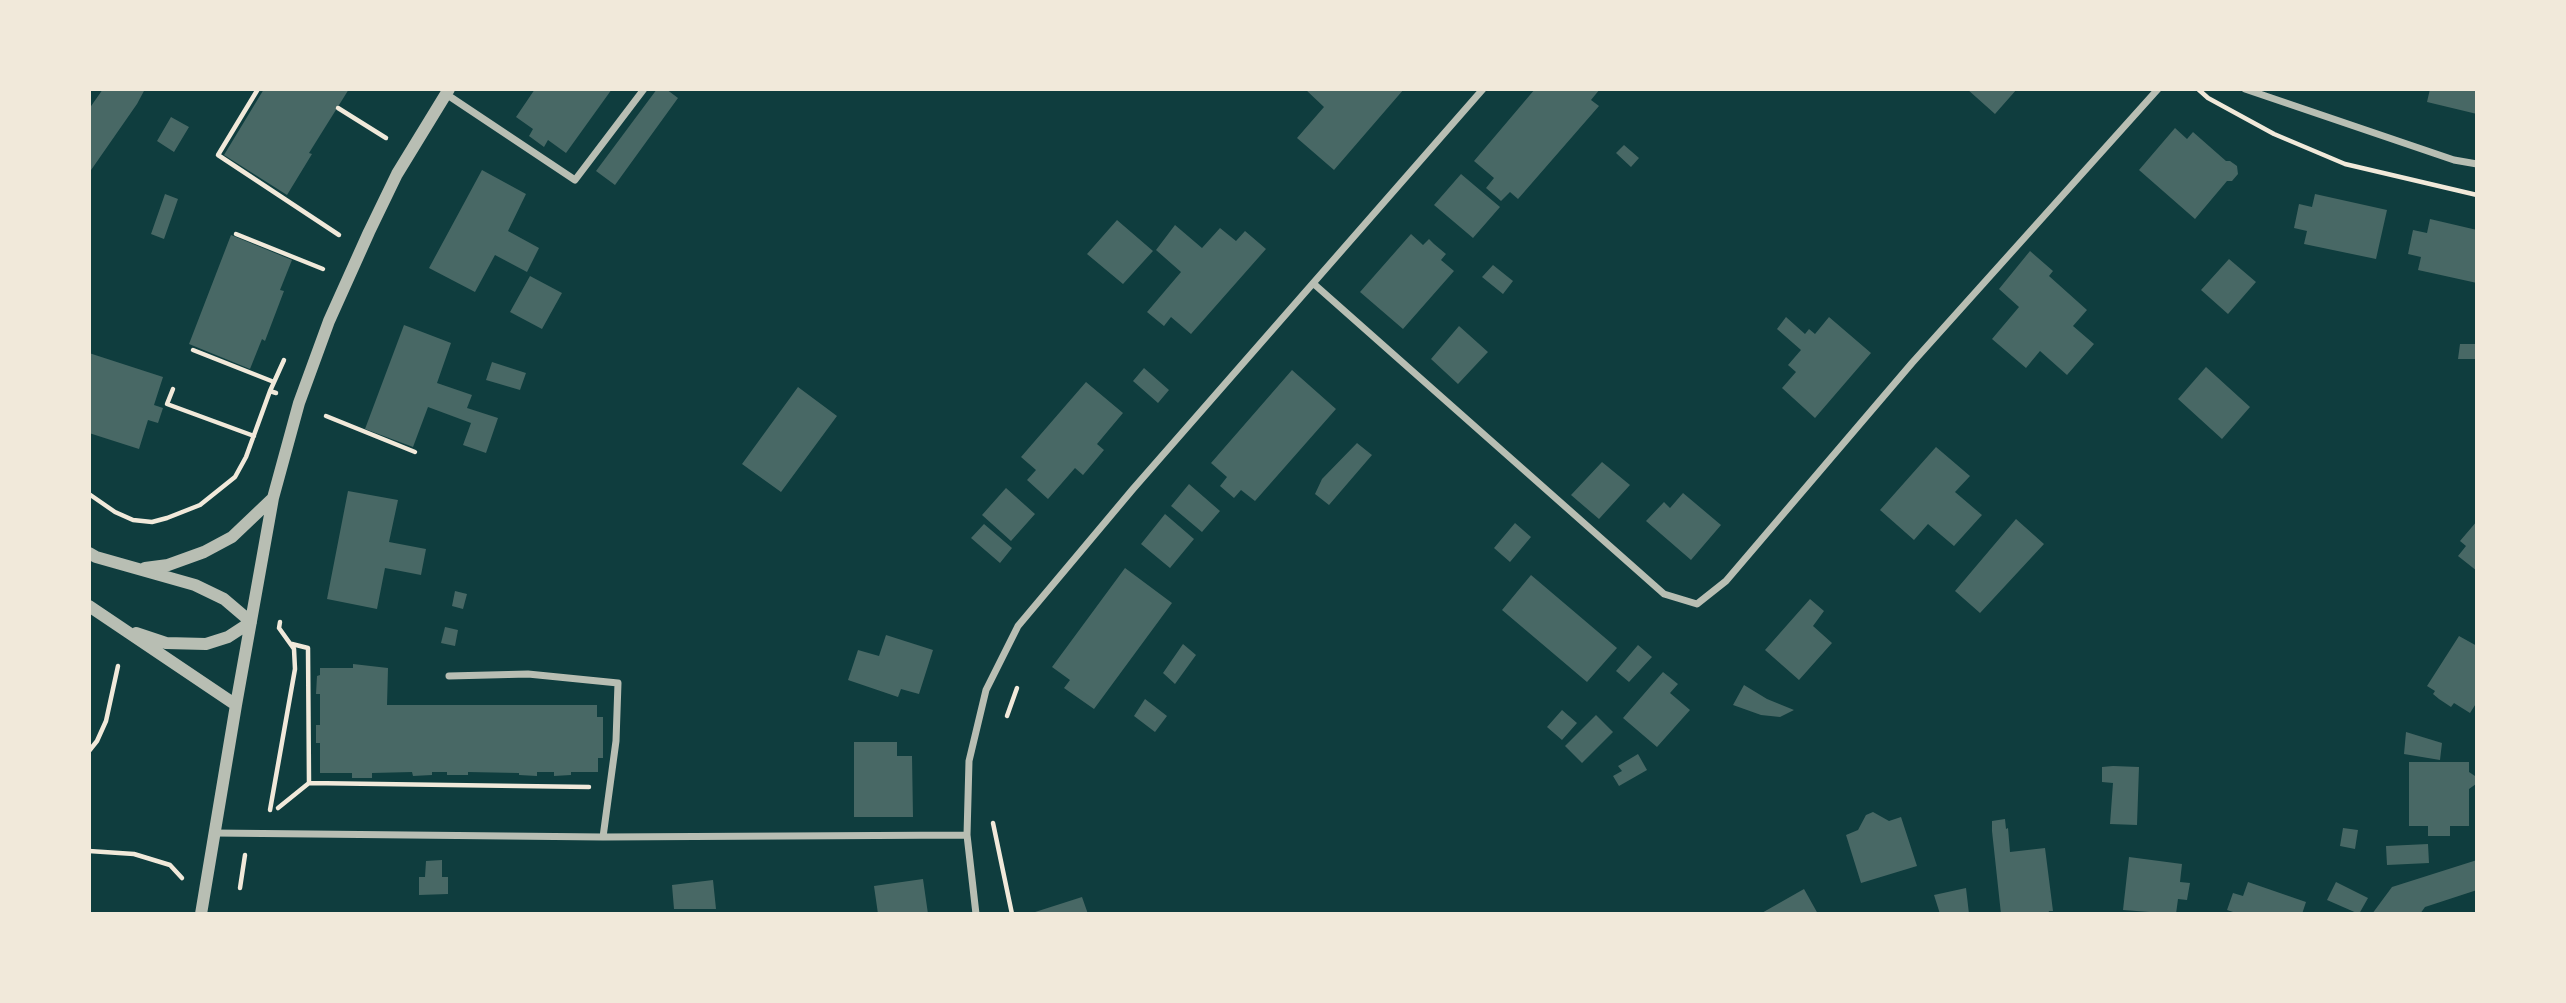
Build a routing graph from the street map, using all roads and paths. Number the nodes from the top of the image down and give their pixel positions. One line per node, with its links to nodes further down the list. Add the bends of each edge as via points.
1 (258, 89): 13 (path, via 218,155)
2 (644, 89): 7 (street, via 575,180)
3 (1483, 89): 15 (street)
4 (2158, 89): 15 (street, via 1912,363 1726,581 1697,604 1664,594)
5 (2198, 89): 11 (path, via 2274,134 2345,164)
6 (2245, 89): 10 (street)
7 (447, 92): 19 (street, via 397,174 369,232 328,321)
8 (338, 108): 9 (path)
9 (386, 138)
10 (2477, 164)
11 (2477, 195)
12 (236, 234): 14 (path)
13 (339, 235)
14 (324, 269)
15 (1314, 284): 41 (street, via 1018,626 986,690 969,761)
16 (193, 350): 17 (path)
17 (274, 382)
18 (173, 389): 22 (path, via 167,404)
19 (299, 403): 20 (path, via 327,411); 22 (path, via 270,391); 25 (street)
20 (326, 416): 21 (path); 23 (path)
21 (322, 428)
22 (254, 436): 24 (path, via 235,477 200,505 167,518 133,520)
23 (415, 453)
24 (89, 494)
25 (274, 498): 27 (street, via 232,537 204,552 168,565); 30 (street)
26 (89, 553): 27 (street)
27 (138, 569): 30 (street, via 195,585 224,599)
28 (89, 606): 31 (street)
29 (281, 615): 32 (path, via 279,628)
30 (251, 622): 31 (street, via 206,644 166,643); 36 (street)
31 (118, 627): 36 (street)
32 (291, 644): 39 (path, via 308,648); 39 (path, via 295,669 269,813)
33 (118, 666): 38 (path, via 106,721)
34 (449, 676): 40 (street, via 528,674 618,683)
35 (1017, 686): 37 (path)
36 (236, 705): 42 (street)
37 (1004, 723)
38 (89, 751)
39 (309, 783): 40 (path, via 592,787 593,819)
40 (606, 820): 45 (street)
41 (968, 821): 44 (street); 51 (path, via 993,822)
42 (214, 833): 43 (street); 49 (street)
43 (248, 833): 45 (street); 48 (path)
44 (967, 835): 45 (street); 50 (street)
45 (603, 837)
46 (89, 851): 47 (path, via 134,854 170,865)
47 (185, 882)
48 (240, 888)
49 (201, 914)
50 (976, 914)
51 (1012, 914)

